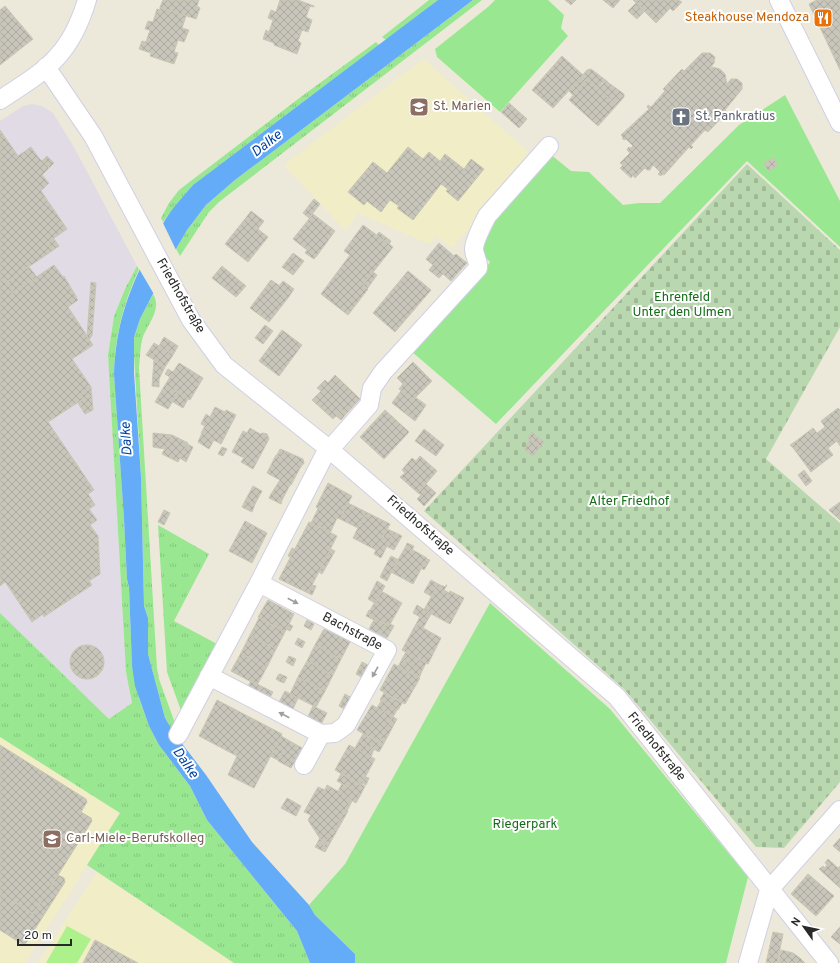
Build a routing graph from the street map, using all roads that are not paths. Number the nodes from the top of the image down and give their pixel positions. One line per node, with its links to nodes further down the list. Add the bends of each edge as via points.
1 (87, 0): 3 (street, via 69,42)
2 (779, 0): 5 (street)
3 (46, 68): 4 (street); 7 (street, Friedhofstraße, via 93,136 191,320 224,365)
4 (0, 100)
5 (840, 123)
6 (549, 146): 7 (street, via 487,216 474,249 478,268 383,372 372,388 369,405)
7 (329, 449): 8 (street); 14 (street, Friedhofstraße, via 617,697)
8 (259, 583): 9 (street); 10 (street, Bachstraße, one-way to 10, via 387,650 346,725 335,733)
9 (209, 676): 10 (street, one-way to 9); 11 (street)
10 (321, 734): 12 (street)
11 (178, 735)
12 (304, 765)
13 (840, 810): 14 (street)
14 (769, 890): 15 (street); 16 (street, Friedhofstraße)
15 (748, 963)
16 (829, 963)

